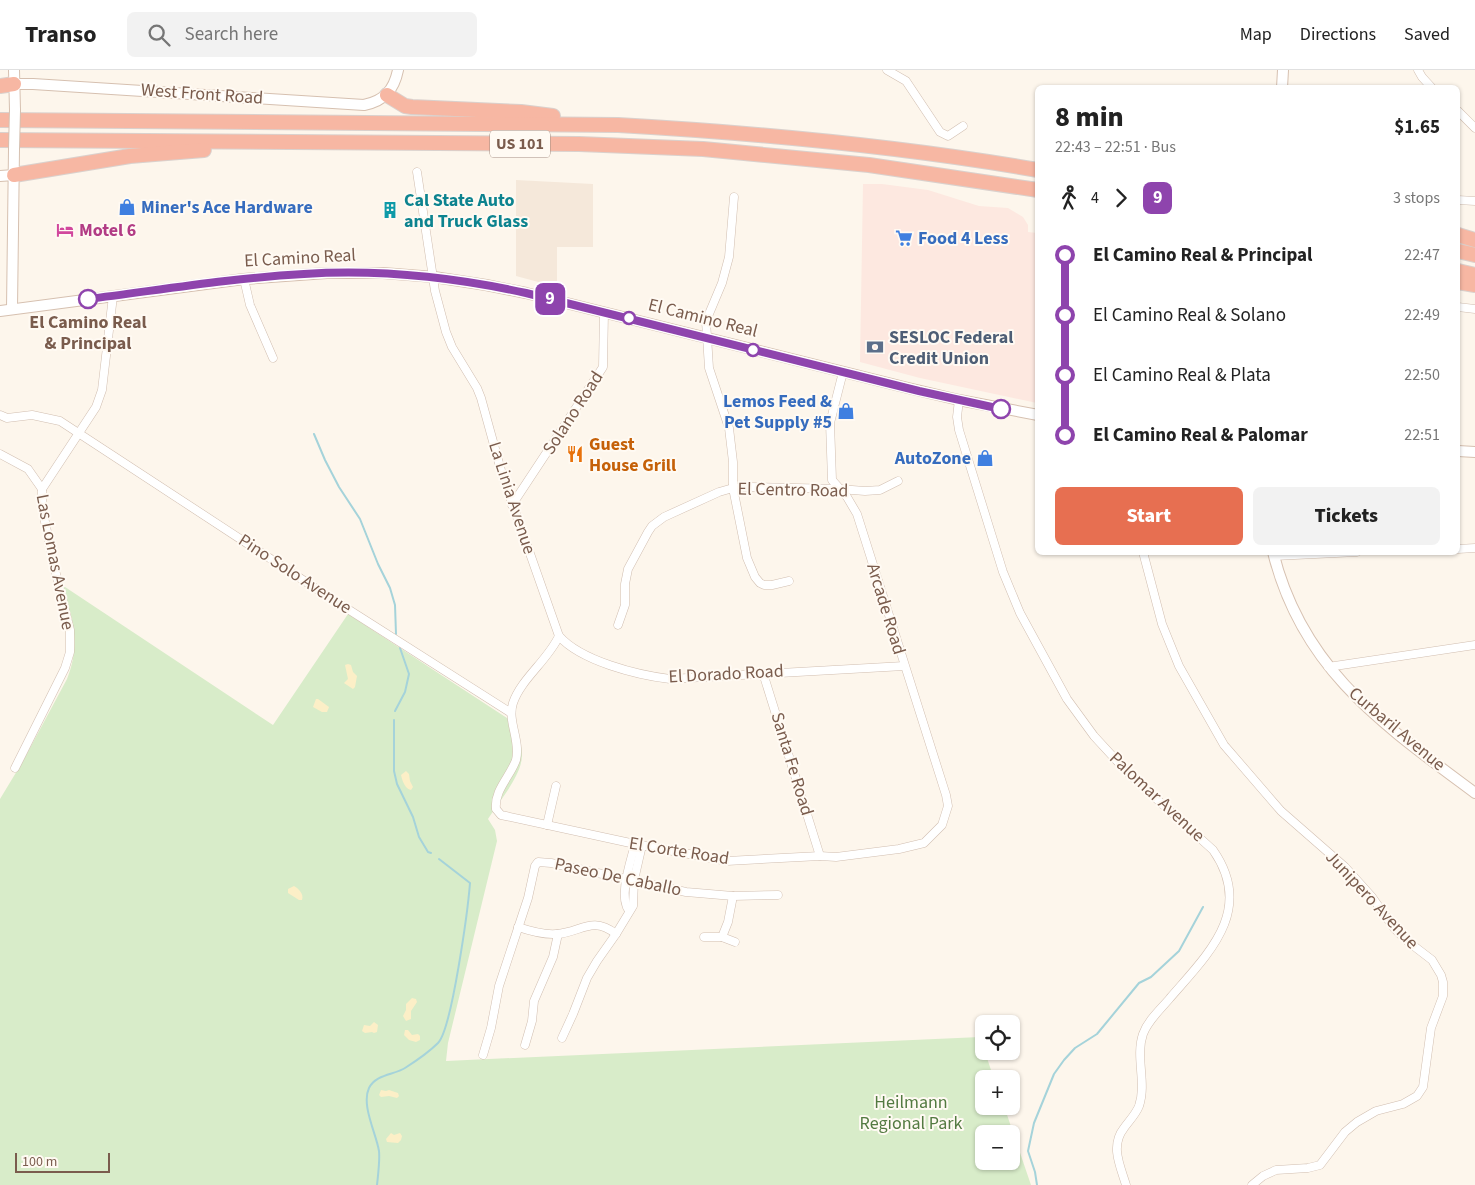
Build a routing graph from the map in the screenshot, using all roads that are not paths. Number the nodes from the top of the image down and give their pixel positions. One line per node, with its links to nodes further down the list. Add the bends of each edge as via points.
1 (398, 70): 9 (main road)
2 (887, 70): 13 (street, via 906,81 944,135 948,136)
3 (1283, 70): 6 (main road)
4 (1418, 70): 7 (street)
5 (14, 77): 8 (highway); 9 (main road, West Front Road, via 42,84 364,105); 19 (main road, bridge, via 14,149)
6 (1282, 85)
7 (1429, 85)
8 (0, 86)
9 (387, 95): 12 (highway, via 412,107 520,112)
10 (1460, 113): 14 (street)
11 (0, 120): 12 (highway, US 101)
12 (618, 125): 17 (highway, US 101, via 857,143)
13 (963, 126)
14 (1475, 128)
15 (0, 140): 16 (highway, US 101)
16 (316, 143): 19 (highway, via 130,156); 20 (highway, US 101, via 587,144 703,149 869,165)
17 (1035, 169)
18 (417, 172): 32 (street, La Linia Avenue)
19 (7, 175): 38 (main road)
20 (979, 180): 21 (highway, US 101); 22 (highway)
21 (1035, 189)
22 (1035, 196)
23 (734, 197): 42 (street, via 730,257 708,313)
24 (1460, 201): 25 (street)
25 (1475, 201)
26 (1460, 236): 27 (highway)
27 (1475, 240)
28 (1460, 251): 29 (highway)
29 (1475, 255)
30 (1460, 271): 31 (highway)
31 (1475, 275)
32 (434, 277): 33 (main road, El Camino Real, via 342,273); 41 (main road, El Camino Real, via 507,289); 56 (street, La Linia Avenue, via 446,332 481,398)
33 (244, 279): 36 (main road, El Camino Real); 43 (street, via 250,305)
34 (1460, 282): 35 (highway)
35 (1475, 285)
36 (113, 296): 38 (main road, El Camino Real); 48 (street, via 102,390 96,407)
37 (1460, 307): 39 (street)
38 (12, 309): 40 (main road, El Camino Real)
39 (1475, 309)
40 (0, 311)
41 (604, 312): 42 (main road, El Camino Real); 56 (street, Solano Road, via 604,367)
42 (707, 338): 44 (main road, El Camino Real); 54 (street, via 709,368 729,428)
43 (273, 358)
44 (843, 372): 45 (main road, El Camino Real); 55 (street, Arcade Road, via 830,423 832,480)
45 (959, 400): 46 (main road, El Camino Real); 88 (street, Palomar Avenue, via 959,430 1003,572 1044,658 1067,699 1094,736 1129,774 1213,850 1225,870 1230,890 1230,910 1218,940 1155,1015 1143,1036 1141,1097 1116,1145)
46 (1035, 414)
47 (0, 415): 48 (street, Pino Solo Avenue, via 7,418 46,417 60,421)
48 (78, 435): 53 (street); 68 (street, Pino Solo Avenue)
49 (1460, 451): 50 (main road)
50 (1475, 452)
51 (0, 454): 53 (street, Las Lomas Avenue, via 28,469)
52 (898, 481): 55 (street, El Centro Road, via 880,490)
53 (42, 488): 69 (street, Las Lomas Avenue, via 42,507 70,630 70,652 62,676)
54 (733, 488): 55 (street, El Centro Road); 61 (street, via 744,548 754,577 764,585); 62 (street, El Centro Road, via 664,517 652,526 628,569 625,605)
55 (839, 489): 65 (street, Arcade Road, via 857,514)
56 (512, 505): 63 (street, La Linia Avenue)
57 (1475, 548): 58 (street)
58 (1460, 549)
59 (1143, 555): 89 (street, Junipero Avenue, via 1162,624 1179,666 1224,745 1281,811 1357,879 1400,934 1432,960 1442,974 1443,996 1431,1028 1423,1087 1417,1096 1363,1118 1344,1132 1320,1165 1276,1170)
60 (1273, 555): 66 (main road, Curbaril Avenue, via 1295,613)
61 (789, 581)
62 (618, 624)
63 (559, 636): 67 (street, El Dorado Road, via 587,656 658,677 680,679); 68 (street, via 517,694)
64 (1475, 645): 66 (street)
65 (904, 666): 67 (street, El Dorado Road); 73 (street, Arcade Road, via 948,806 942,825)
66 (1328, 667): 71 (main road, Curbaril Avenue, via 1383,723)
67 (764, 673): 75 (street, Santa Fe Road)
68 (511, 714): 72 (street, El Corte Road, via 517,755 496,795 498,811 502,815)
69 (15, 768)
70 (556, 786): 72 (street)
71 (1475, 793)
72 (547, 825): 74 (street, El Corte Road)
73 (924, 843): 75 (street, El Corte Road, via 872,853)
74 (639, 845): 75 (street, El Corte Road, via 727,861); 76 (street)
75 (820, 856)
76 (630, 879): 78 (street, Paseo De Caballo, via 686,892); 79 (street, Paseo De Caballo, via 538,862); 81 (street, via 626,906 629,911)
77 (778, 895): 78 (street, Paseo De Caballo)
78 (733, 896): 83 (street)
79 (518, 927): 80 (street); 87 (street, Paseo De Caballo, via 501,979)
80 (558, 934): 81 (street, via 593,925); 86 (street, via 553,957 534,1001)
81 (616, 934): 85 (street, via 596,960)
82 (704, 937): 83 (street)
83 (722, 937): 84 (street)
84 (735, 942)
85 (562, 1038)
86 (524, 1045)
87 (483, 1055)
88 (1126, 1185)
89 (1252, 1185)

